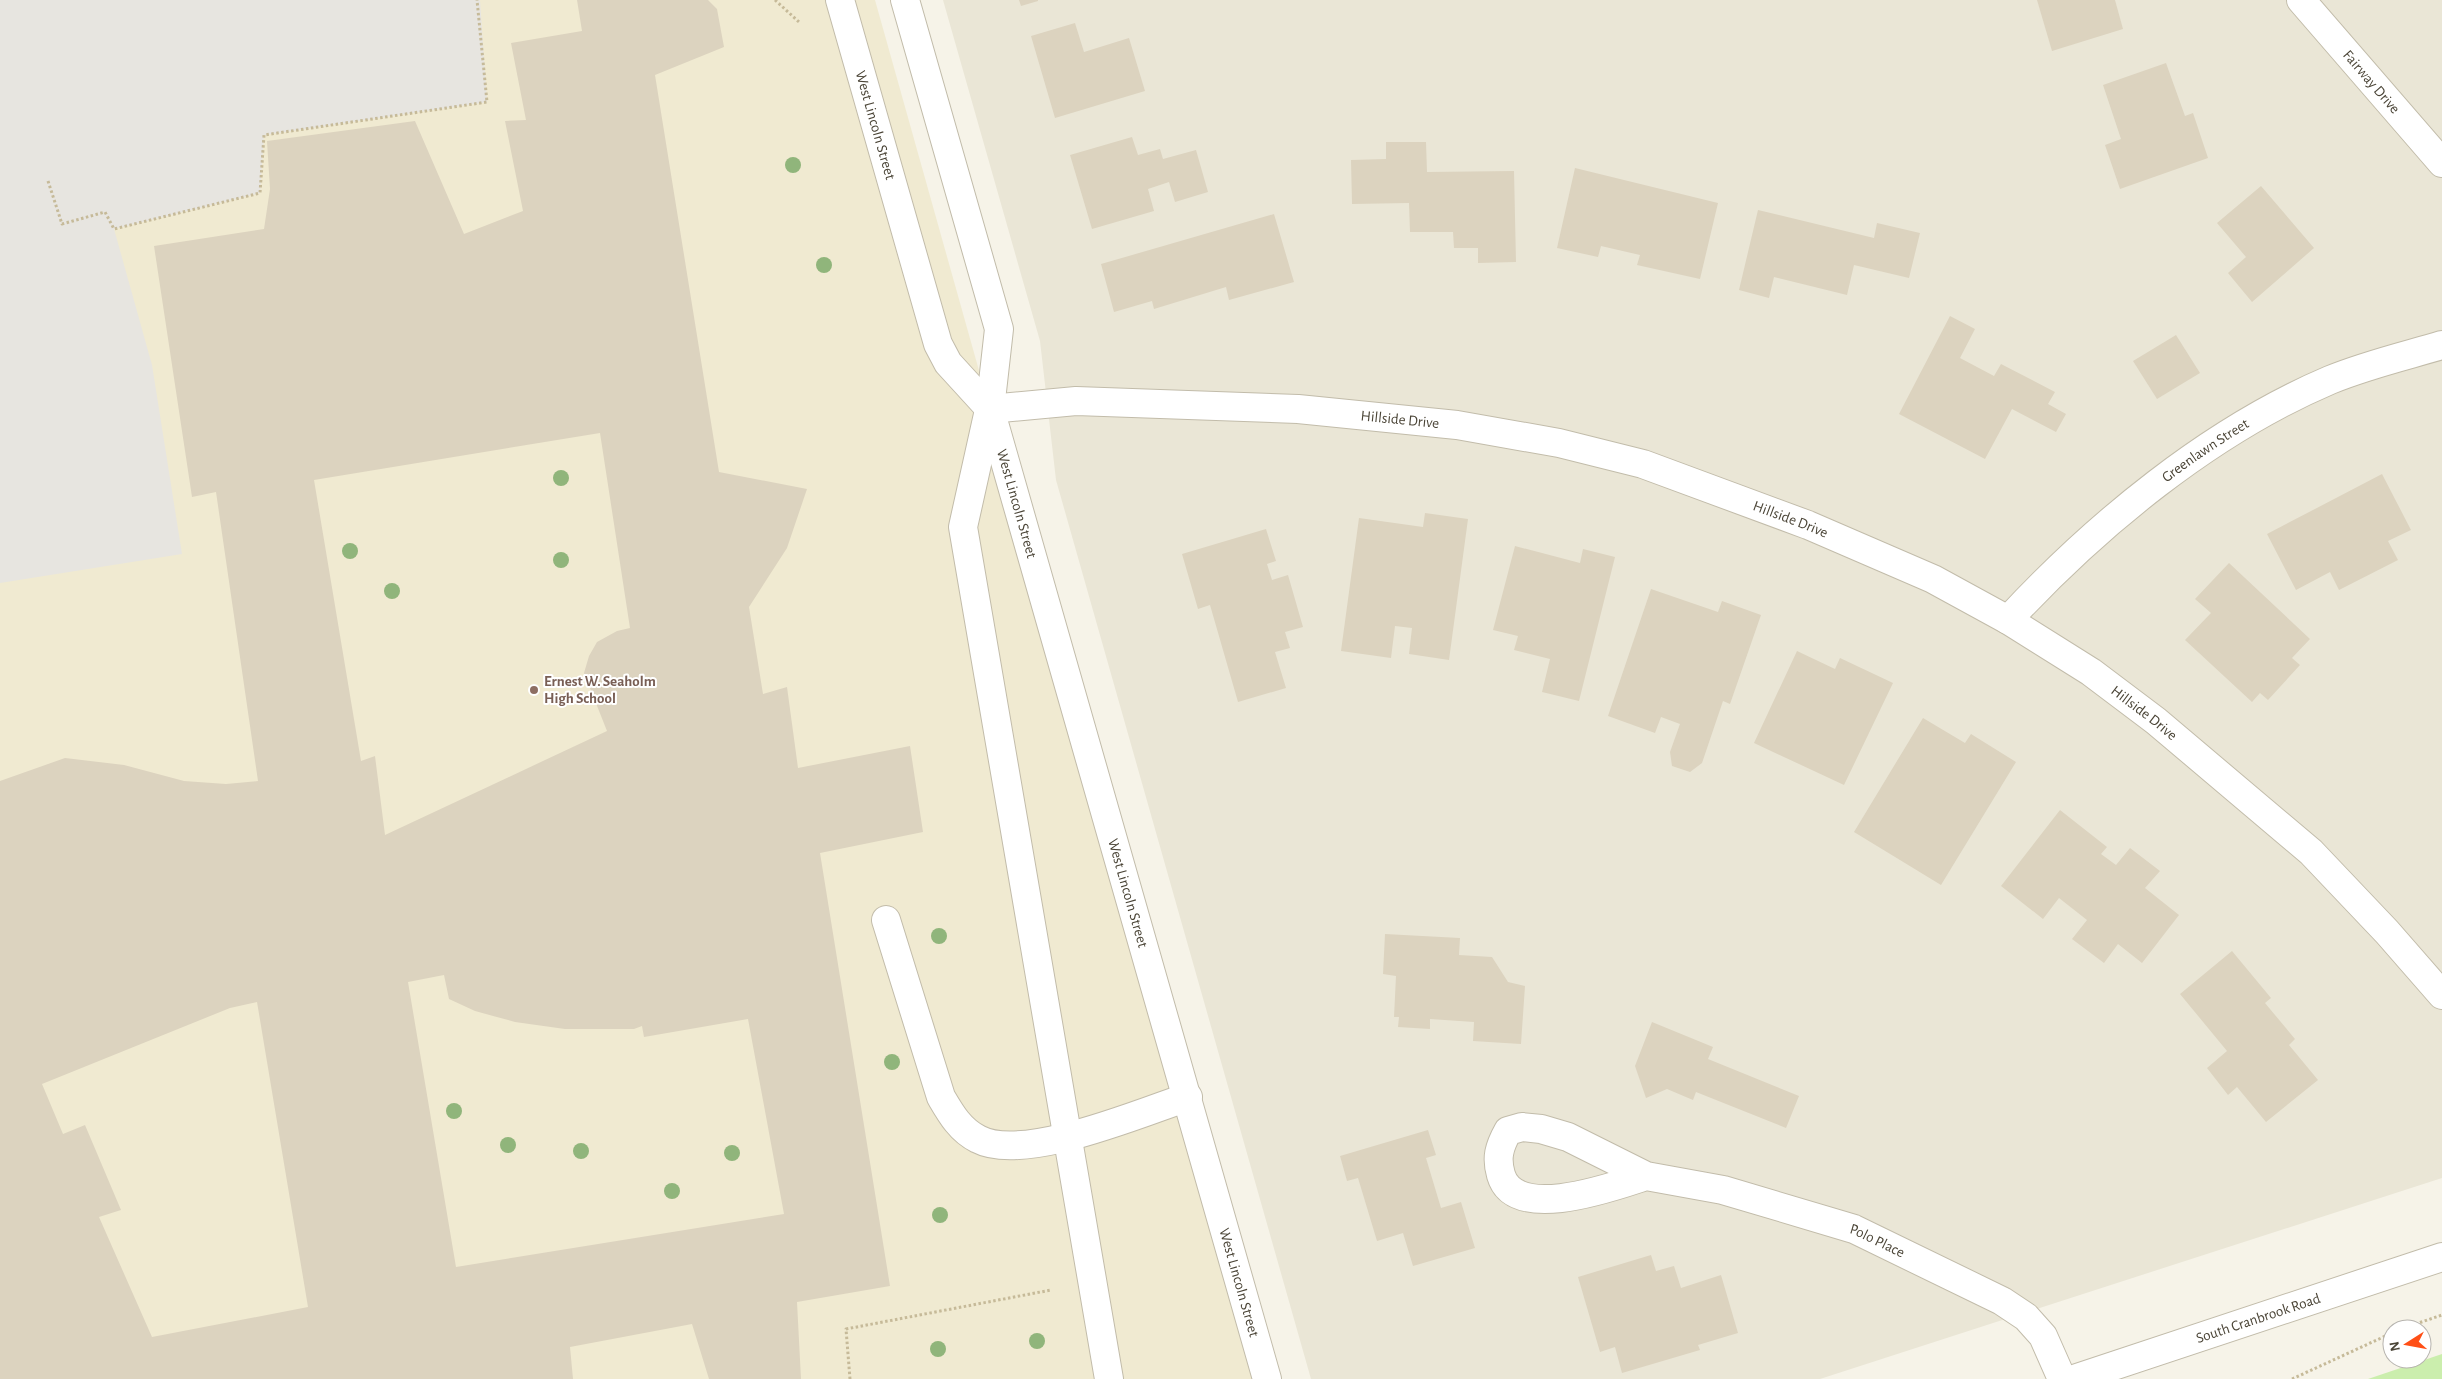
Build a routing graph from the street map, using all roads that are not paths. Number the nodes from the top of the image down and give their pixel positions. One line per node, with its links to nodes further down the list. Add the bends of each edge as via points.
1 (840, 0): 6 (street, West Lincoln Street, via 938,344 948,363)
2 (904, 0): 6 (street, West Lincoln Street, via 999,329)
3 (2301, 0): 4 (street, Fairway Drive)
4 (2442, 163)
5 (2442, 345): 7 (street, Greenlawn Street, via 2331,380 2235,430 2119,515 2036,590)
6 (990, 409): 7 (street, Hillside Drive, via 1076,400 1298,409 1457,425 1559,443 1643,464 1808,525 1933,579); 10 (street, West Lincoln Street); 11 (street, via 963,527)
7 (2008, 620): 9 (street, Hillside Drive, via 2090,672 2156,721 2243,793 2310,852)
8 (886, 920): 11 (street, via 930,1069 940,1097 953,1117 966,1132 980,1140 1010,1147)
9 (2442, 995)
10 (1188, 1097): 11 (street); 15 (street, West Lincoln Street)
11 (1066, 1137): 14 (street)
12 (1646, 1176): 12 (street, Polo Place, via 1568,1137 1541,1129 1522,1127 1508,1132 1500,1145 1498,1160 1502,1178 1511,1191 1528,1197 1591,1194); 16 (street, Polo Place, via 1723,1190 1854,1229 1942,1271 2002,1301 2026,1317 2043,1336)
13 (2442, 1257): 17 (street, South Cranbrook Road)
14 (1109, 1379)
15 (1267, 1379)
16 (2062, 1379)
17 (2074, 1379)

